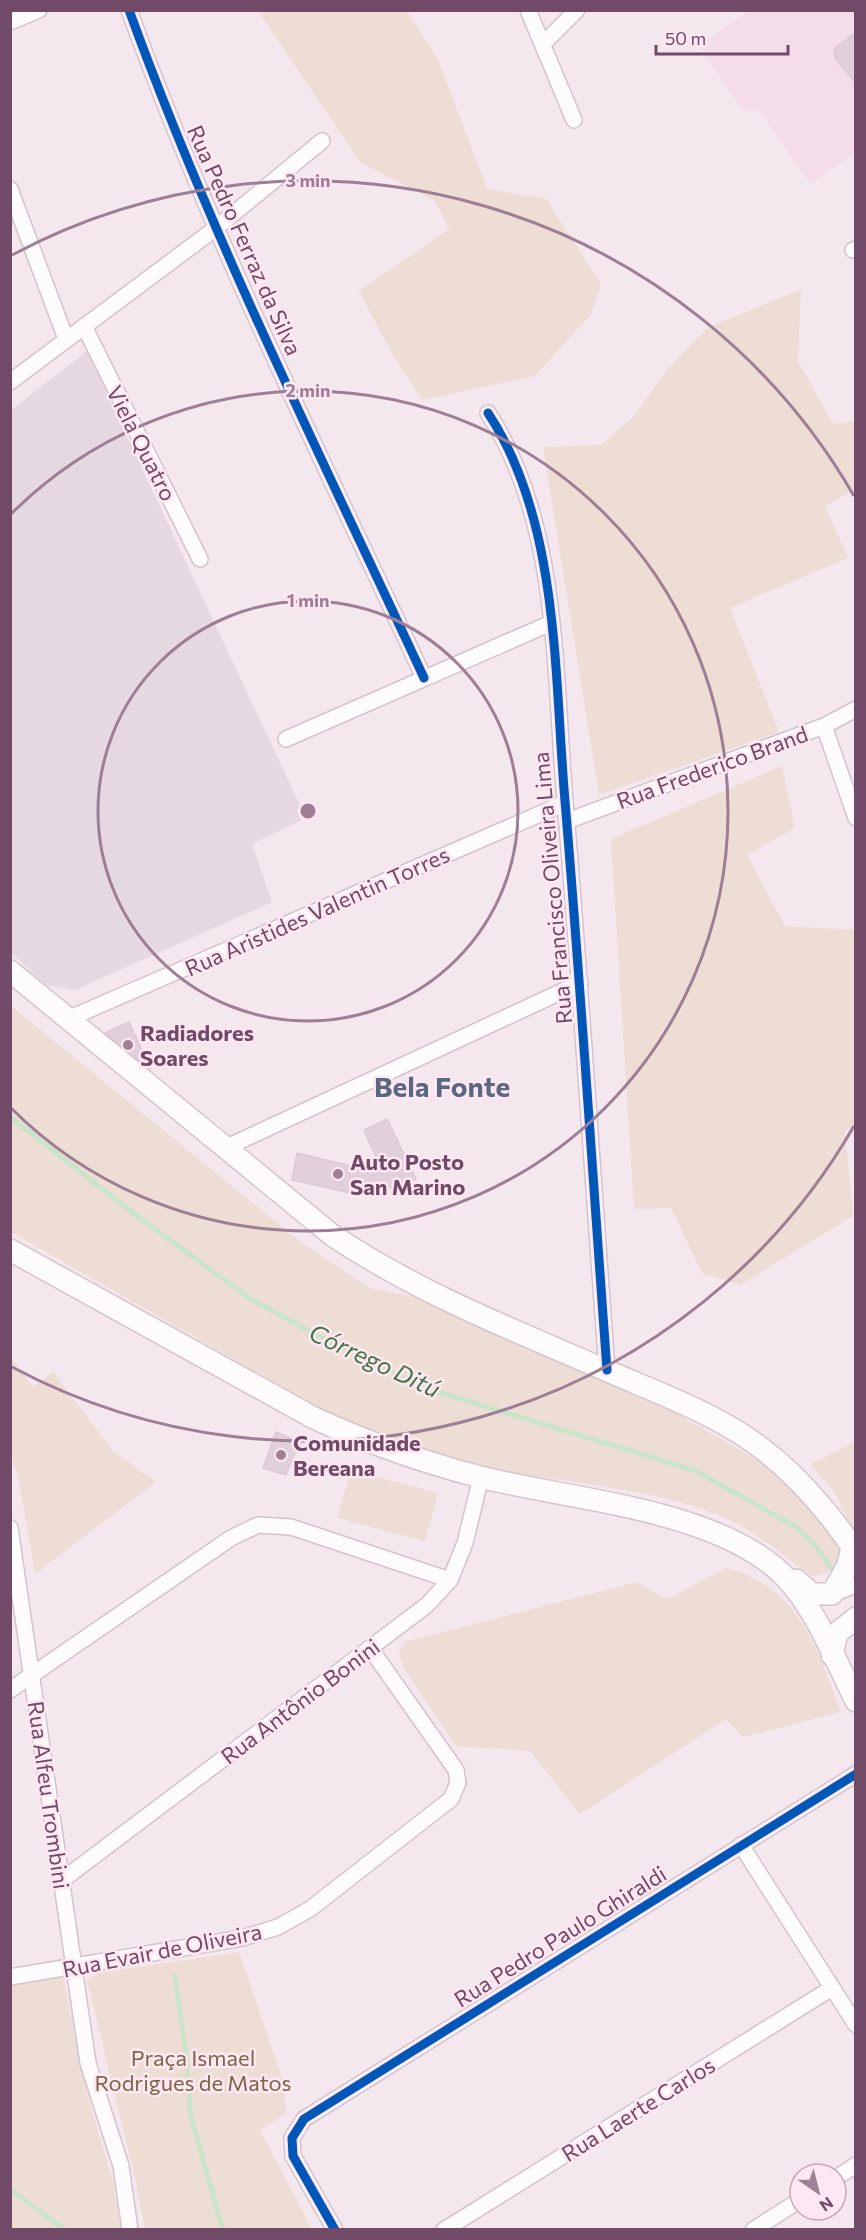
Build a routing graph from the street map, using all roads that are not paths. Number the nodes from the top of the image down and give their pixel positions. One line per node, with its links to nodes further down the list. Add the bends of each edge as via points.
1 (39, 10): 5 (street)
2 (129, 10): 10 (street, Rua Pedro Ferraz da Silva)
3 (528, 10): 6 (street)
4 (577, 10): 6 (street)
5 (10, 22)
6 (543, 44): 7 (street)
7 (574, 120)
8 (322, 141): 10 (street)
9 (10, 189): 12 (street)
10 (216, 228): 11 (street); 17 (street, Rua Pedro Ferraz da Silva)
11 (84, 326): 12 (street); 15 (street, Viela Quatro)
12 (66, 339): 13 (street)
13 (10, 382)
14 (488, 413): 16 (street, Rua Francisco Oliveira Lima, via 506,441 527,499 540,547)
15 (200, 559)
16 (551, 623): 17 (street); 21 (street, Rua Francisco Oliveira Lima)
17 (424, 678): 20 (street)
18 (855, 709): 19 (street, Rua Frederico Brand)
19 (824, 726): 22 (street); 23 (street, Rua Frederico Brand)
20 (286, 739)
21 (565, 803): 23 (street, Rua Francisco Oliveira Lima); 26 (street, Rua Aristides Valentin Torres)
22 (855, 818)
23 (567, 821): 25 (street, Rua Francisco Oliveira Lima)
24 (10, 971): 26 (main road)
25 (580, 983): 27 (street); 29 (street, Rua Francisco Oliveira Lima)
26 (70, 1018): 27 (main road)
27 (227, 1147): 29 (main road, via 332,1235 377,1265)
28 (10, 1250): 30 (main road, via 314,1418 388,1450)
29 (607, 1370): 33 (main road, via 682,1403 753,1442 815,1498)
30 (481, 1477): 32 (main road, via 668,1518); 34 (street, Rua Antônio Bonini, via 465,1543)
31 (10, 1528): 40 (street, Rua Alfeu Trombini)
32 (724, 1538): 36 (main road, via 736,1536 764,1550 812,1594); 39 (main road, via 752,1552 785,1577 808,1606)
33 (854, 1549): 36 (main road)
34 (450, 1580): 38 (street, Rua Antônio Bonini, via 427,1605); 40 (street, via 291,1527 258,1525 231,1538)
35 (855, 1585): 36 (street)
36 (832, 1594)
37 (855, 1618): 39 (main road, via 837,1633)
38 (370, 1648): 45 (street, Rua Antônio Bonini); 46 (street, Rua Evair de Oliveira, via 456,1770 458,1783 451,1799 310,1909 278,1927 242,1938)
39 (832, 1655): 42 (main road)
40 (32, 1675): 41 (street); 45 (street, Rua Alfeu Trombini)
41 (10, 1690)
42 (855, 1701)
43 (855, 1774): 44 (street, Rua Pedro Paulo Ghiraldi)
44 (741, 1845): 48 (street); 52 (street, Rua Pedro Paulo Ghiraldi, via 304,2119 292,2138 293,2156)
45 (61, 1881): 46 (street, Rua Alfeu Trombini)
46 (73, 1967): 47 (street, Rua Evair de Oliveira); 51 (street, Rua Alfeu Trombini, via 88,2063 121,2166)
47 (10, 1977)
48 (832, 1988): 49 (street); 53 (street, Rua Laerte Carlos)
49 (855, 2025)
50 (788, 2207): 54 (street)
51 (130, 2229)
52 (335, 2229)
53 (444, 2229)
54 (753, 2229)

